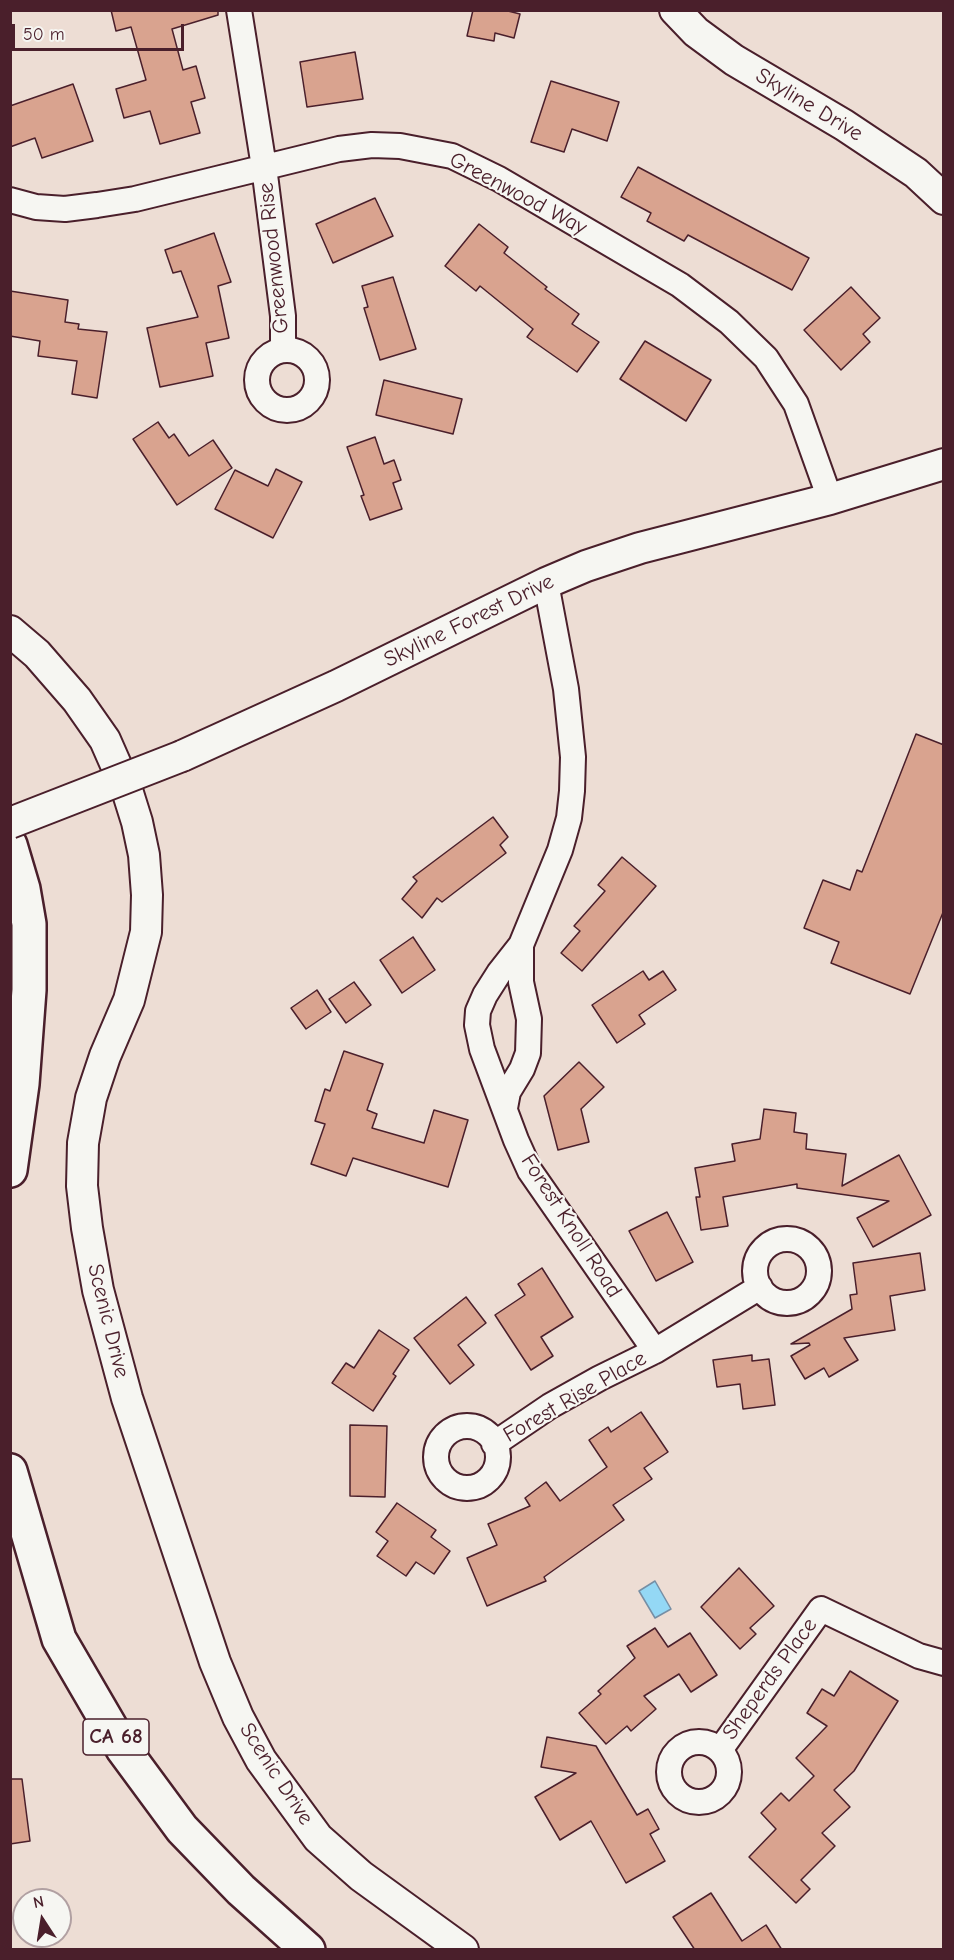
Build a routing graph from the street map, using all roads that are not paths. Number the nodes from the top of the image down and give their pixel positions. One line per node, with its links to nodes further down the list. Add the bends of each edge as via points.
1 (239, 10): 3 (street, Greenwood Rise)
2 (675, 10): 4 (street, Skyline Drive, via 696,32 734,60 908,167)
3 (264, 167): 5 (street, Greenwood Way, via 97,205 65,209); 6 (street, Greenwood Rise, via 283,316); 8 (street, Greenwood Way, via 372,145 452,156 660,273 729,322 766,358 796,404)
4 (944, 199)
5 (10, 200)
6 (283, 350)
7 (944, 464): 8 (street, Skyline Forest Drive)
8 (830, 499): 9 (street, Skyline Forest Drive, via 640,548)
9 (546, 583): 11 (street, Skyline Forest Drive, bridge, via 182,756); 13 (street, Forest Knoll Road, via 566,689 572,791 560,850)
10 (10, 631): 23 (street, Scenic Drive, via 38,654 105,740 127,790 144,855 146,932 129,1000 91,1098 83,1143 82,1186 98,1290 127,1398 215,1662 261,1760 318,1838 361,1876)
11 (10, 823)
12 (10, 845): 15 (main road, via 28,924 29,990)
13 (521, 945): 14 (street, via 528,1053 508,1092); 14 (street, Forest Knoll Road, via 499,973 478,1011 482,1049)
14 (505, 1108): 17 (street, Forest Knoll Road, via 530,1171)
15 (10, 1170)
16 (760, 1287): 17 (street, Forest Rise Place)
17 (655, 1351): 18 (street, Forest Rise Place, via 550,1406)
18 (494, 1444)
19 (10, 1472): 22 (main road, CA 68, via 59,1639 123,1749 182,1829 241,1890)
20 (944, 1663): 21 (street, Sheperds Place, via 919,1656 821,1609)
21 (720, 1750)
22 (308, 1950)
23 (463, 1950)

